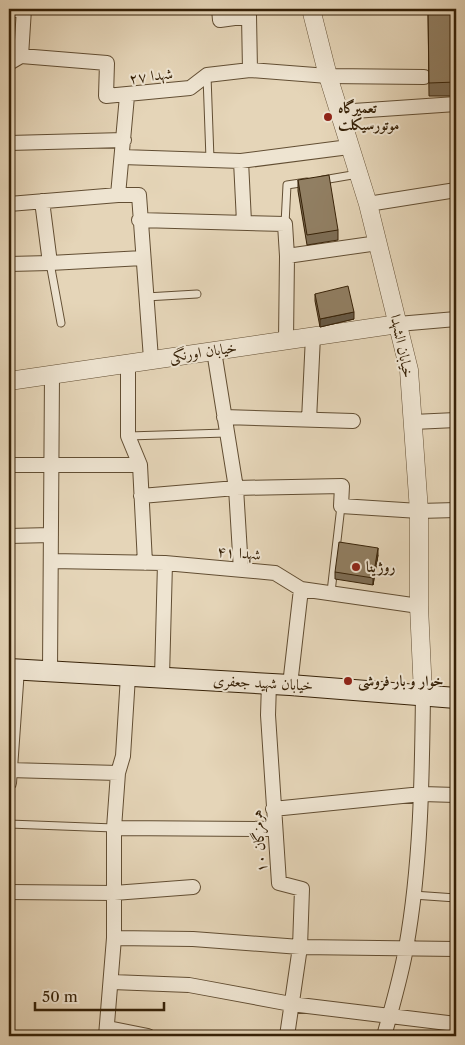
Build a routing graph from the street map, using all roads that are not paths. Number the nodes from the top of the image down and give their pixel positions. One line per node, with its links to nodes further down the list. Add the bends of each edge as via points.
1 (24, 9): 4 (street); 5 (street)
2 (219, 9): 6 (street, via 220,20 249,16)
3 (311, 9): 8 (street, خیابان الشهدا)
4 (9, 10)
5 (15, 59): 10 (street, شهدا ۲۷, via 107,63 106,96)
6 (250, 70): 7 (street, شهدا ۲۷); 8 (street, شهدا ۲۷)
7 (207, 76): 10 (street, شهدا ۲۷, via 190,88); 17 (lane)
8 (328, 76): 9 (street, شهدا ۲۷); 12 (street, خیابان الشهدا)
9 (424, 77)
10 (127, 96): 13 (street)
11 (456, 104): 12 (street)
12 (339, 112): 15 (street, خیابان الشهدا)
13 (124, 140): 14 (street); 16 (street)
14 (9, 143)
15 (349, 147): 18 (street); 19 (street, خیابان الشهدا)
16 (122, 157): 17 (street); 21 (street)
17 (210, 159): 18 (street)
18 (241, 161): 26 (street)
19 (358, 174): 24 (street, خیابان الشهدا); 27 (lane, via 287,186)
20 (456, 190): 24 (street)
21 (118, 196): 22 (street); 25 (street, via 139,195)
22 (42, 201): 23 (street); 31 (street)
23 (9, 204)
24 (368, 204): 28 (street, خیابان الشهدا)
25 (139, 220): 26 (street); 30 (street)
26 (244, 222): 27 (street)
27 (285, 224): 29 (street)
28 (378, 243): 29 (street); 37 (street, خیابان الشهدا)
29 (287, 256): 39 (street)
30 (143, 258): 31 (street); 34 (street)
31 (50, 263): 32 (street); 36 (lane)
32 (9, 264)
33 (197, 294): 34 (lane)
34 (146, 297): 41 (street)
35 (456, 319): 37 (street)
36 (61, 323)
37 (398, 324): 38 (street, خیابان اورنگی); 49 (street, خیابان الشهدا, via 409,370)
38 (313, 336): 39 (street, خیابان اورنگی); 46 (street)
39 (286, 340): 40 (street, خیابان اورنگی)
40 (214, 351): 41 (street, خیابان اورنگی); 45 (street)
41 (151, 360): 42 (street, خیابان اورنگی)
42 (128, 363): 43 (street, خیابان اورنگی); 51 (street)
43 (52, 375): 44 (street, خیابان اورنگی); 53 (street)
44 (9, 381)
45 (224, 417): 46 (street); 50 (street)
46 (309, 420): 48 (street)
47 (456, 420): 49 (street)
48 (353, 421)
49 (413, 422): 59 (street, خیابان الشهدا)
50 (226, 433): 51 (lane); 55 (street)
51 (128, 436): 54 (street)
52 (9, 465): 53 (street)
53 (52, 465): 54 (street); 60 (street)
54 (140, 465): 56 (street)
55 (236, 488): 56 (street); 57 (street, via 342,486); 65 (street)
56 (142, 496): 63 (street)
57 (341, 506): 59 (street); 67 (lane)
58 (456, 510): 59 (street)
59 (419, 511): 68 (street, خیابان الشهدا)
60 (51, 535): 61 (street); 62 (street)
61 (9, 536)
62 (51, 561): 63 (street, شهدا ۴۱); 70 (street)
63 (145, 563): 64 (street, شهدا ۴۱)
64 (165, 564): 65 (street, شهدا ۴۱); 72 (street)
65 (241, 570): 66 (street, شهدا ۴۱, via 275,573)
66 (302, 588): 67 (street, شهدا ۴۱); 74 (street)
67 (330, 592): 68 (street, شهدا ۴۱)
68 (419, 606): 75 (street, خیابان الشهدا)
69 (13, 669): 70 (main road, خیابان شهید جعفری); 78 (street)
70 (50, 671): 71 (main road, خیابان شهید جعفری)
71 (128, 676): 72 (main road, خیابان شهید جعفری); 77 (street, via 123,756)
72 (162, 678): 73 (main road, خیابان شهید جعفری)
73 (269, 683): 74 (main road, خیابان شهید جعفری); 81 (street, هرمزگان ۱۰)
74 (290, 684): 75 (main road, خیابان شهید جعفری)
75 (424, 694): 76 (main road, خیابان شهید جعفری); 79 (street)
76 (456, 698)
77 (118, 773): 78 (street); 83 (street)
78 (9, 774)
79 (422, 794): 80 (street); 81 (street); 88 (street)
80 (456, 795)
81 (272, 809): 84 (street, هرمزگان ۱۰)
82 (9, 824): 83 (lane)
83 (114, 828): 84 (street); 87 (street)
84 (274, 829): 91 (street, هرمزگان ۱۰, via 279,883 302,889)
85 (194, 887): 87 (street)
86 (9, 892): 87 (street)
87 (114, 893): 90 (street)
88 (413, 895): 89 (lane); 92 (street)
89 (456, 898)
90 (114, 938): 91 (street, via 193,939); 94 (street)
91 (300, 947): 92 (street); 95 (street, هرمزگان ۱۰)
92 (406, 948): 93 (street); 96 (street)
93 (456, 949)
94 (112, 982): 95 (street, via 189,985); 98 (street)
95 (291, 1004): 96 (street); 100 (street, هرمزگان ۱۰)
96 (389, 1016): 97 (street); 101 (street)
97 (456, 1024)
98 (107, 1032): 99 (street)
99 (143, 1036)
100 (287, 1036)
101 (384, 1036)

